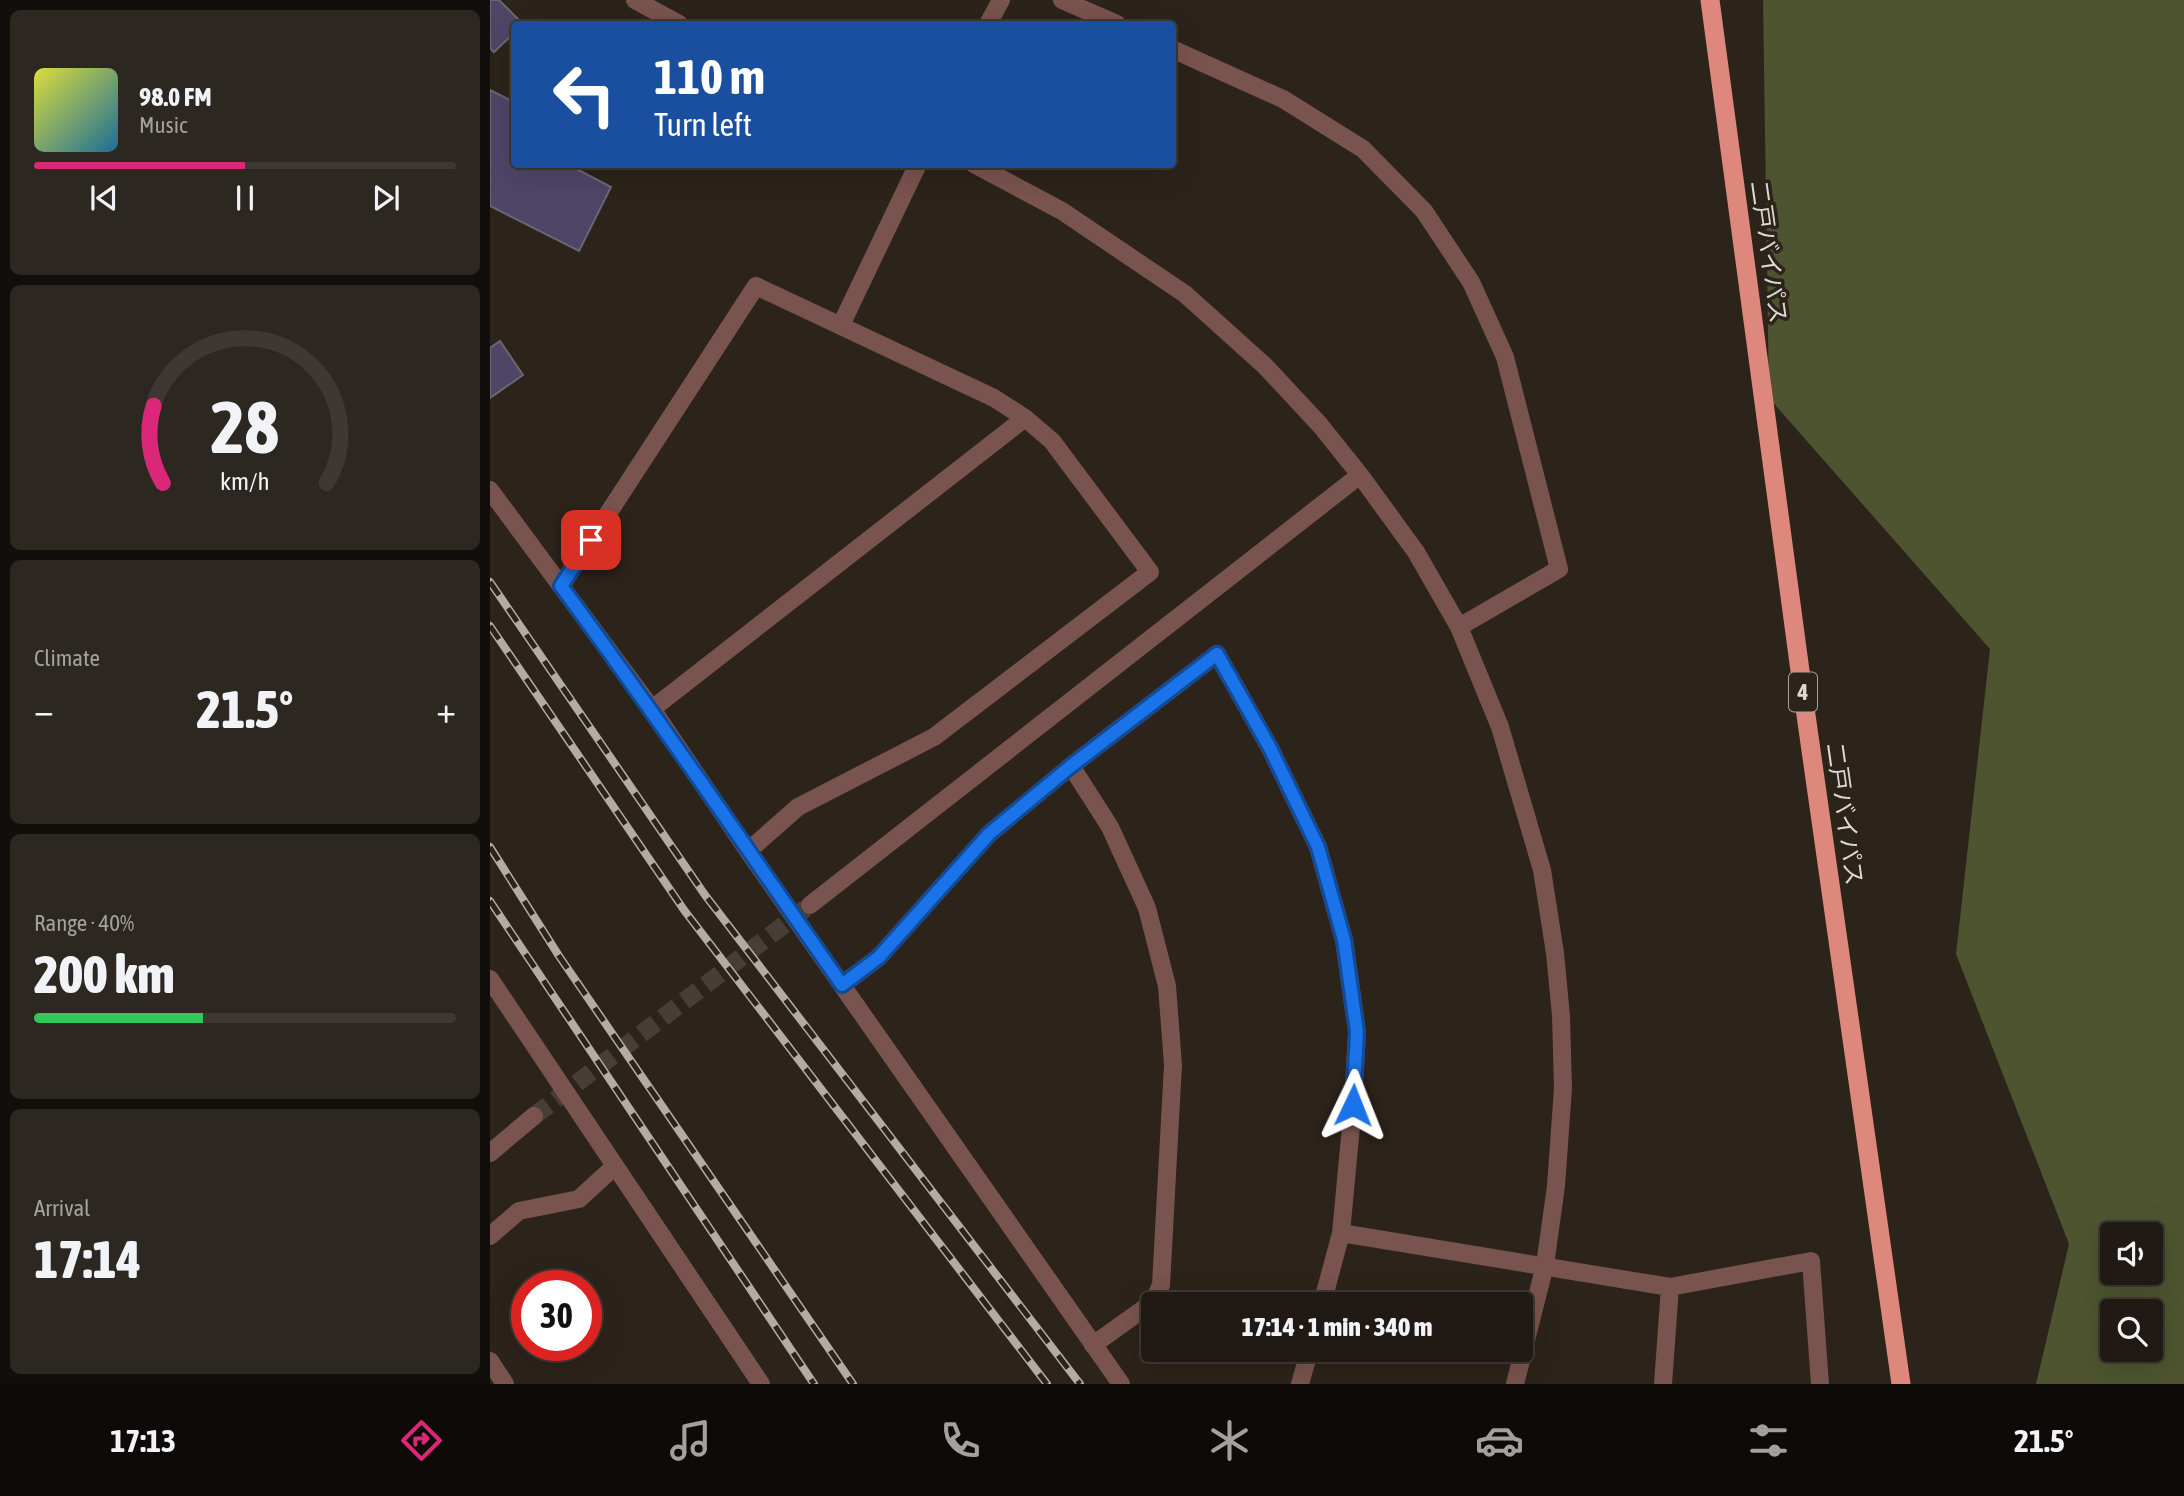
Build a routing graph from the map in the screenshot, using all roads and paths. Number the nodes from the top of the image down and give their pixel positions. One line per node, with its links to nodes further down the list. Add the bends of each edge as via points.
1 (635, 0): 5 (street)
2 (1001, 0): 6 (street)
3 (1062, 0): 7 (street)
4 (1710, 0): 41 (highway, 二戸バイパス / 4)
5 (674, 21)
6 (990, 21)
7 (1110, 21)
8 (1176, 51): 16 (street, via 1283,99 1363,149 1424,211 1471,282 1505,357 1559,569)
9 (916, 168): 11 (street)
10 (981, 168): 13 (street, via 1062,211 1185,294 1265,366)
11 (841, 325): 12 (street); 15 (street, via 756,286)
12 (1026, 418): 17 (street); 19 (street, via 1052,441 1150,572 934,737 798,807)
13 (1360, 475): 16 (street, via 1416,552); 20 (street)
14 (490, 490): 15 (street)
15 (561, 586): 17 (street)
16 (1459, 627): 28 (street, via 1521,792 1542,870 1555,953 1563,1088)
17 (652, 709): 19 (street)
18 (1071, 766): 22 (street, via 989,834 879,957); 26 (street, via 1217,654 1318,847 1344,940 1357,1032); 31 (street, via 1110,827 1147,908 1167,986 1173,1065 1161,1285 1153,1302)
19 (748, 851): 22 (street)
20 (810, 905)
21 (490, 979): 25 (street)
22 (842, 985): 31 (street)
23 (534, 1116): 24 (street)
24 (490, 1153)
25 (615, 1166): 27 (street, via 579,1199 519,1211); 35 (street)
26 (1341, 1233): 28 (street); 30 (street)
27 (490, 1236)
28 (1545, 1265): 29 (street); 38 (street)
29 (1670, 1287): 39 (street); 40 (street, via 1811,1261)
30 (1325, 1292)
31 (1093, 1345): 36 (street)
32 (490, 1361): 34 (street)
33 (1306, 1362): 37 (street)
34 (505, 1384)
35 (761, 1384)
36 (1121, 1384)
37 (1300, 1384)
38 (1515, 1384)
39 (1663, 1384)
40 (1821, 1384)
41 (1901, 1384)

